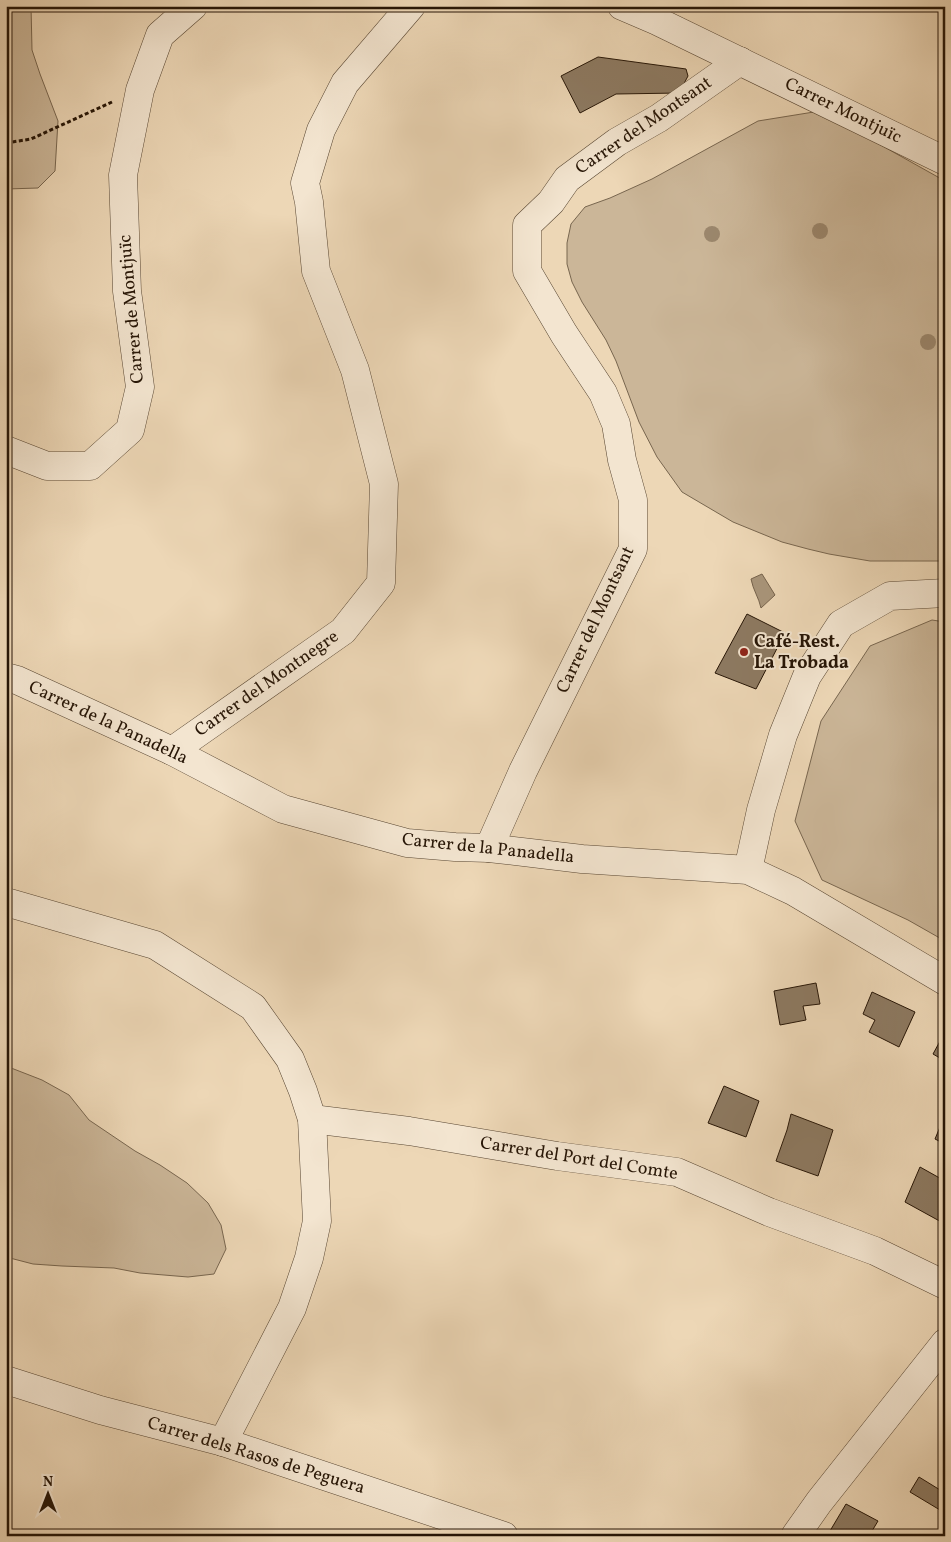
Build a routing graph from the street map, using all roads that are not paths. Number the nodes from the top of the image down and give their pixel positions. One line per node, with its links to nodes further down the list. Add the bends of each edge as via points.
1 (194, 6): 6 (street, Carrer de Montjuïc, via 160,35 140,90 123,175 127,291 140,387 130,430 90,466 47,466)
2 (411, 6): 9 (street, Carrer del Montnegre, via 345,82 321,130 305,183 316,271 355,370 384,484 381,583 343,631)
3 (622, 6): 4 (street)
4 (740, 61): 5 (street, Carrer Montjuïc); 10 (street, Carrer del Montsant, via 567,179 551,202 527,225 527,271 603,392 616,424 633,500 633,549 523,771)
5 (945, 161)
6 (6, 450)
7 (945, 593): 11 (street, via 890,596 841,624 807,676 783,735)
8 (6, 677): 9 (street, Carrer de la Panadella)
9 (172, 751): 10 (street, Carrer de la Panadella, via 283,808 407,843)
10 (489, 848): 11 (street, Carrer de la Panadella, via 582,860)
11 (748, 870): 13 (street, Carrer de la Panadella, via 793,891)
12 (6, 902): 14 (street, via 155,945 253,1007 290,1059)
13 (945, 980)
14 (312, 1119): 15 (street, Carrer del Port del Comte, via 676,1172 769,1212 875,1251); 18 (street, via 317,1221 308,1258 292,1308)
15 (945, 1285)
16 (945, 1343): 20 (street)
17 (6, 1380): 18 (street, Carrer dels Rasos de Peguera, via 100,1410)
18 (223, 1442): 19 (street, Carrer dels Rasos de Peguera)
19 (504, 1536)
20 (795, 1536)

